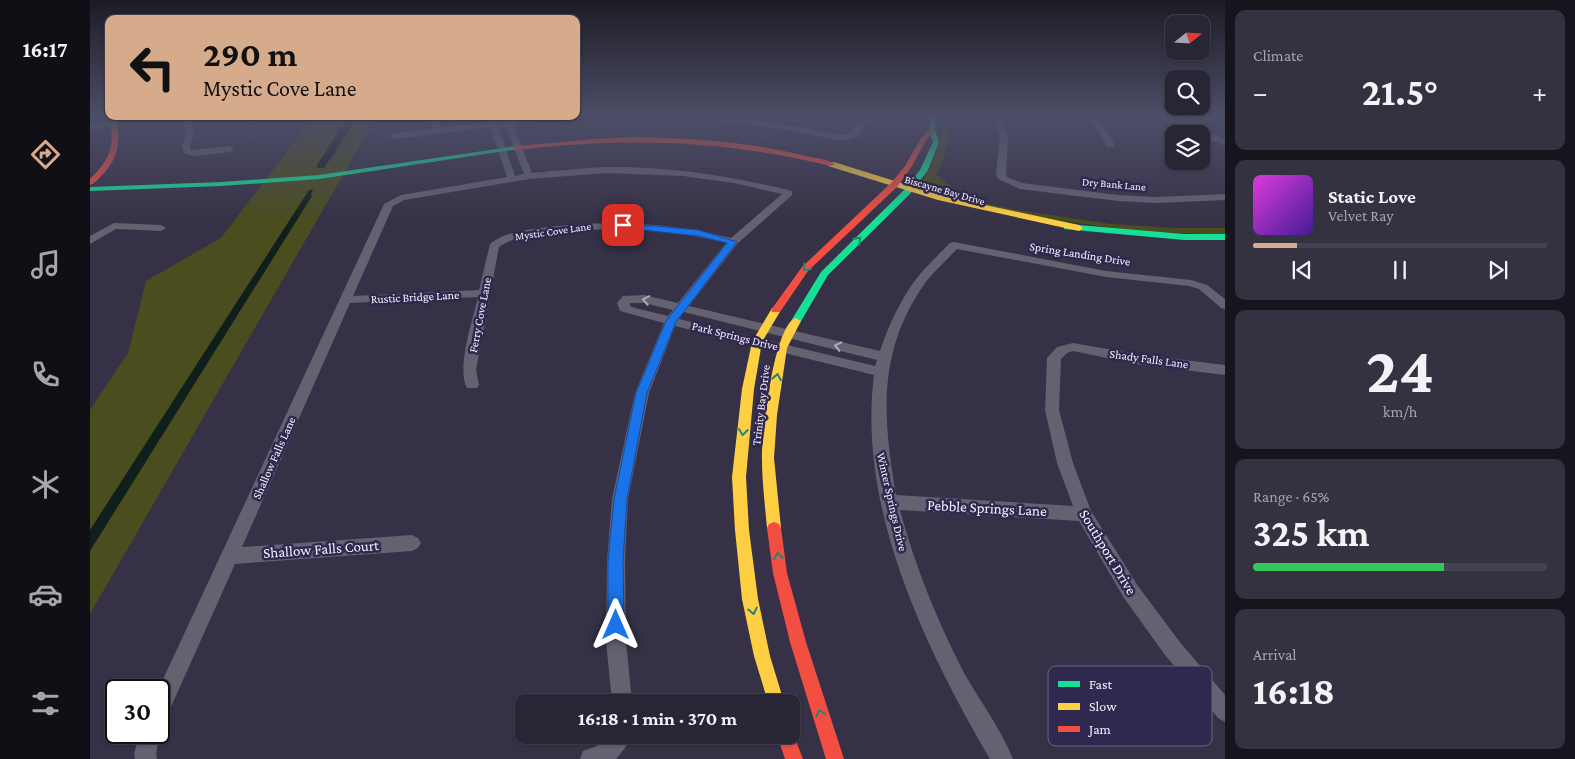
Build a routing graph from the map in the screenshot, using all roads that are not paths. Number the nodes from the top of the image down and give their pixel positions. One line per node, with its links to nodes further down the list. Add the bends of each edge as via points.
1 (114, 151): 13 (street, via 104,169)
2 (188, 151): 3 (street)
3 (209, 151)
4 (486, 151): 15 (street, Biscayne Bay Drive, via 299,178)
5 (502, 151): 12 (street)
6 (520, 151): 11 (street)
7 (763, 151): 14 (street, Biscayne Bay Drive, via 816,161)
8 (916, 151): 14 (street, Trinity Bay Drive)
9 (933, 151): 16 (street, Trinity Bay Drive, via 924,170)
10 (1003, 151): 17 (street, Dry Bank Lane, via 1003,179 1030,187 1156,200)
11 (529, 176): 12 (street); 21 (street, via 579,171 658,171 734,180 789,193)
12 (512, 179): 25 (street, Shallow Falls Lane, via 401,198 389,204)
13 (90, 183)
14 (892, 185): 16 (street, Biscayne Bay Drive); 29 (street, Trinity Bay Drive, one-way to 29, via 805,268)
15 (90, 189)
16 (908, 190): 19 (street, Biscayne Bay Drive, via 1078,228 1184,238); 30 (street, Trinity Bay Drive, one-way to 16, via 824,274)
17 (1225, 197)
18 (161, 228): 20 (street, via 114,226)
19 (1225, 237)
20 (90, 241)
21 (733, 242): 23 (street, Mystic Cove Lane, via 670,229 606,225 520,234 505,238); 27 (street)
22 (954, 245): 26 (street, Spring Landing Drive, via 1088,271 1191,283 1203,287); 34 (street, Winter Springs Drive, via 917,287 892,334)
23 (494, 246): 24 (street, Ferry Cove Lane)
24 (484, 293): 25 (street, Rustic Bridge Lane); 36 (street, Ferry Cove Lane, via 469,370)
25 (346, 300): 40 (street, Shallow Falls Lane)
26 (1225, 304)
27 (681, 308): 28 (street); 28 (street, Park Springs Drive, one-way to 28, via 636,298 623,303 624,308 631,311); 29 (street, Park Springs Drive)
28 (671, 321): 31 (street, Park Springs Drive); 43 (street, via 642,393 620,499 616,641)
29 (766, 329): 30 (street, Park Springs Drive); 31 (street, Trinity Bay Drive)
30 (790, 335): 33 (street, Trinity Bay Drive); 34 (street, Park Springs Drive, one-way to 30)
31 (757, 342): 33 (street, Park Springs Drive); 44 (street, Trinity Bay Drive, one-way to 44, via 742,436 739,478 750,598)
32 (1072, 347): 35 (street, Shady Falls Lane); 38 (street, Southport Drive, via 1062,350 1054,358 1052,410 1065,463)
33 (782, 348): 34 (street, Park Springs Drive); 53 (street, Trinity Bay Drive, one-way to 33, via 780,573 768,458)
34 (883, 365): 37 (street, Winter Springs Drive, via 878,427 881,464)
35 (1225, 370)
36 (472, 385)
37 (890, 502): 38 (street, Pebble Springs Lane); 54 (street, Winter Springs Drive, via 904,556 930,624)
38 (1084, 514): 41 (street, Southport Drive, via 1131,592)
39 (412, 543): 40 (street, Shallow Falls Court)
40 (230, 556): 42 (street, Shallow Falls Lane)
41 (1187, 666)
42 (170, 687)
43 (621, 694)
44 (774, 694)
45 (1212, 696): 46 (street, Southport Drive)
46 (1225, 711)
47 (149, 744): 50 (street)
48 (616, 744): 51 (street, via 603,756)
49 (789, 744): 52 (street)
50 (146, 759)
51 (591, 759)
52 (794, 759)
53 (835, 759)
54 (1002, 759)

